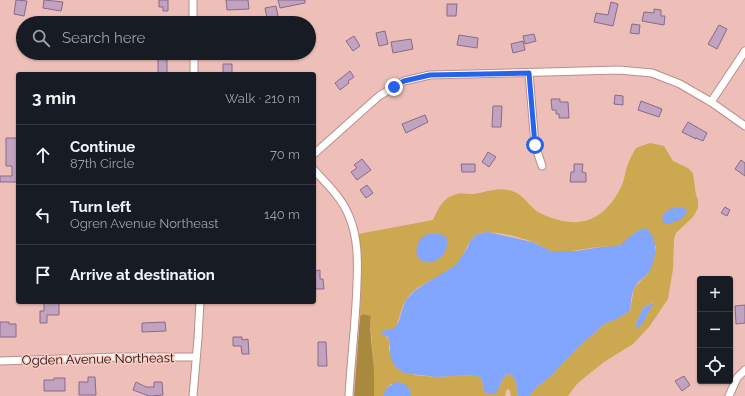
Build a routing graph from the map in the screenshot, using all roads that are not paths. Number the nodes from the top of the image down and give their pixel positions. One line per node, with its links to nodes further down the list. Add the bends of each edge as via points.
1 (193, 0): 2 (street)
2 (193, 16)
3 (745, 51): 7 (street)
4 (194, 60): 5 (street)
5 (194, 72)
6 (529, 73): 7 (street, via 619,70 652,73 680,84); 9 (street, via 430,75 404,81 379,96); 10 (street, via 535,145)
7 (710, 102): 8 (street)
8 (745, 126)
9 (316, 152)
10 (542, 166)
11 (316, 172): 17 (street, via 343,204 354,229 356,242 356,314)
12 (200, 304): 13 (street)
13 (196, 357): 14 (street, Ogden Avenue Northeast); 16 (street)
14 (0, 361)
15 (745, 370): 18 (street, via 737,378)
16 (193, 396)
17 (349, 396)
18 (729, 396)

